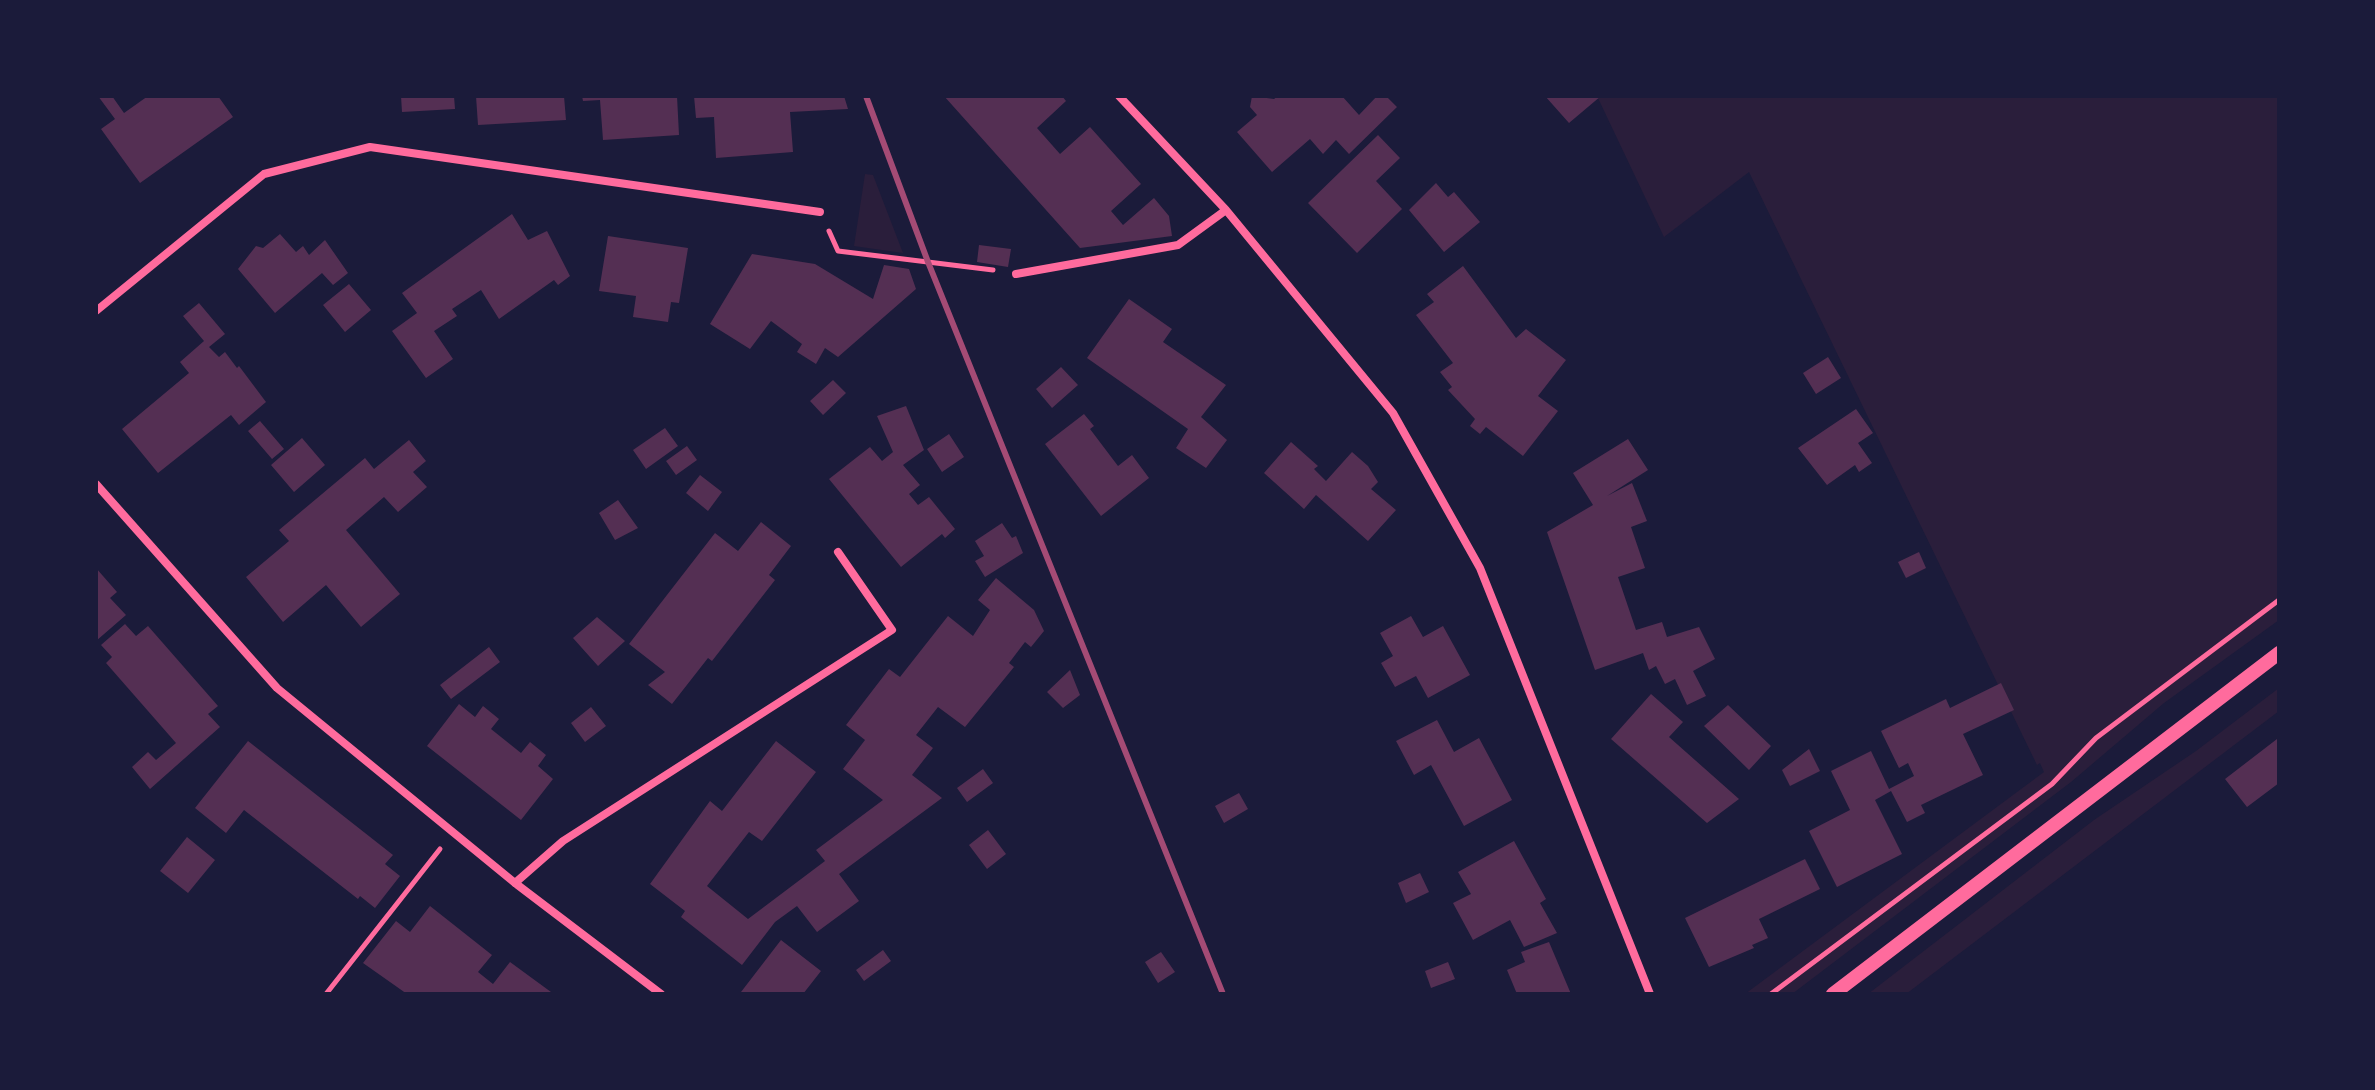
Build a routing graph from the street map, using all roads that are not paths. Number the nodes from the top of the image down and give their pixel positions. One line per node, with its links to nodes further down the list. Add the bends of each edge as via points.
1 (1119, 96): 2 (street)
2 (1226, 210): 4 (street, via 1178,245); 11 (street, via 1393,413 1480,568)
3 (820, 212): 5 (street, via 370,147 264,174)
4 (1016, 274)
5 (96, 311)
6 (96, 484): 9 (street, via 277,688)
7 (838, 552): 9 (street, via 892,630 563,841)
8 (2279, 653): 12 (street)
9 (515, 883): 10 (street)
10 (661, 994)
11 (1650, 994)
12 (1833, 994)

